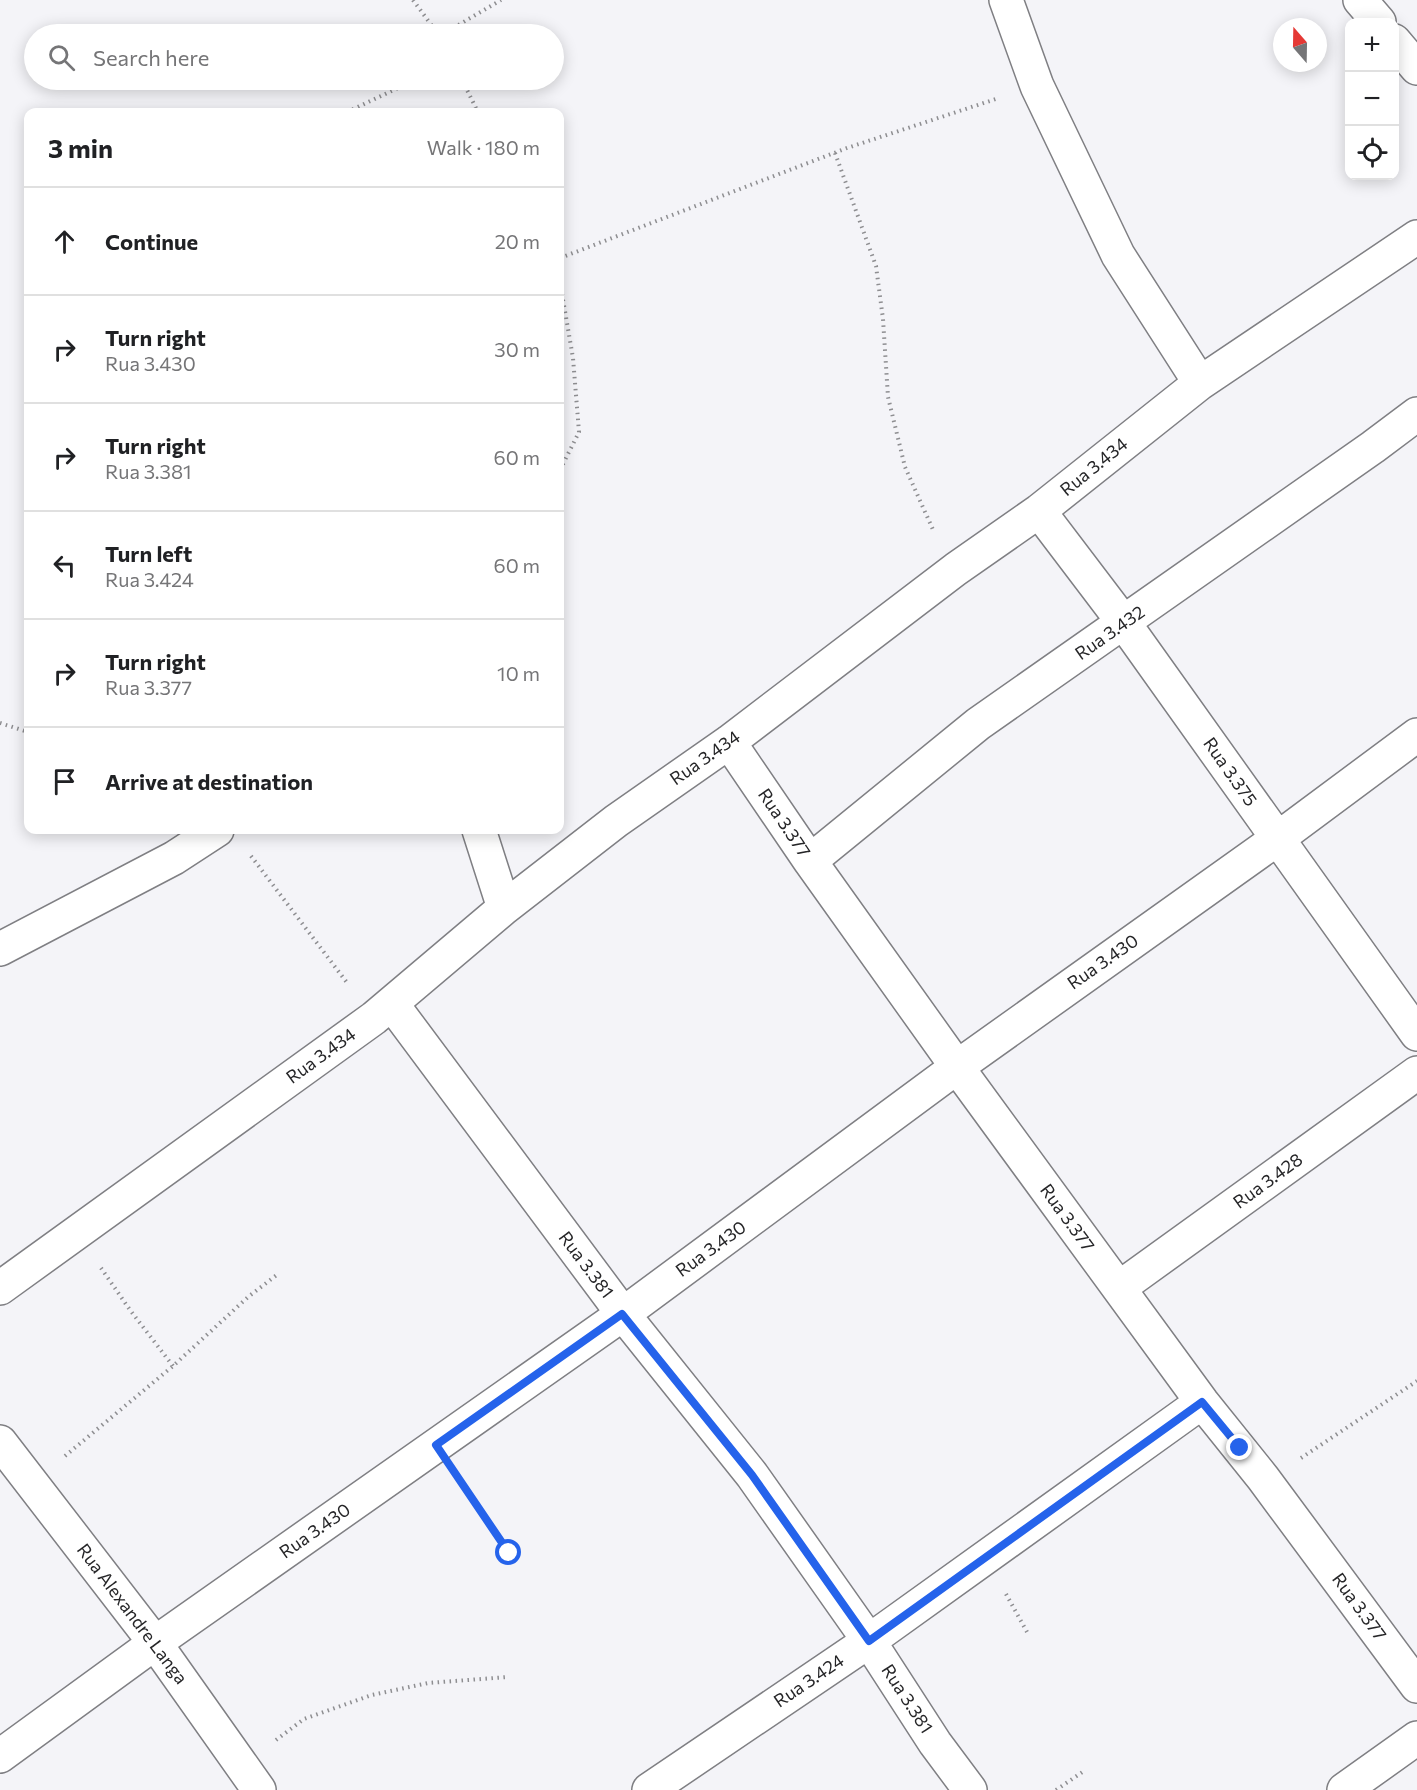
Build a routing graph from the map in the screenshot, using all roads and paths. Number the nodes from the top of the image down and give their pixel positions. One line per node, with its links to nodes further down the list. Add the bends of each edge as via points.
1 (413, 0): 6 (path)
2 (501, 0): 7 (path)
3 (1006, 0): 10 (street)
4 (1360, 0): 5 (street)
5 (1376, 18)
6 (431, 24)
7 (460, 24)
8 (1399, 46): 9 (street)
9 (1417, 68)
10 (1036, 86): 15 (path); 19 (street, via 1118,255)
11 (394, 90): 13 (path)
12 (467, 90): 14 (path)
13 (356, 108)
14 (476, 108)
15 (835, 153): 17 (path); 23 (path, via 876,266 888,398 905,467 939,543)
16 (1417, 237): 19 (street, Rua 3.434)
17 (564, 256)
18 (564, 305): 21 (path, via 579,432)
19 (1200, 383): 22 (street, Rua 3.434)
20 (1417, 414): 24 (street, Rua 3.432)
21 (564, 462)
22 (1039, 511): 23 (street, Rua 3.434); 24 (street, Rua 3.375)
23 (956, 569): 28 (street, Rua 3.434)
24 (1124, 623): 31 (street, Rua 3.375); 33 (street, Rua 3.432, via 978,724)
25 (0, 723): 26 (path)
26 (24, 731)
27 (1417, 735): 31 (street, Rua 3.430)
28 (729, 742): 33 (street, Rua 3.377); 34 (street, Rua 3.434, via 615,821)
29 (211, 834): 35 (street, via 174,858)
30 (479, 834): 34 (street)
31 (1277, 839): 37 (street, Rua 3.375); 38 (street, Rua 3.430)
32 (250, 855): 36 (path)
33 (810, 861): 38 (street, Rua 3.377)
34 (504, 908): 36 (street, Rua 3.434)
35 (0, 949)
36 (383, 1011): 40 (street, Rua 3.434); 44 (street, Rua 3.381)
37 (1417, 1034)
38 (957, 1067): 43 (street, Rua 3.377); 44 (street, Rua 3.430)
39 (1417, 1073): 43 (street, Rua 3.428)
40 (75, 1234): 42 (street, Rua 3.434); 45 (path)
41 (278, 1274): 45 (path)
42 (0, 1288)
43 (1119, 1288): 47 (street, Rua 3.377)
44 (622, 1314): 49 (street, Rua 3.430); 53 (street, Rua 3.381, via 752,1475)
45 (173, 1366): 51 (path)
46 (1417, 1381): 50 (path, via 1288,1467)
47 (1202, 1402): 50 (street, Rua 3.377); 53 (street, Rua 3.424)
48 (0, 1442): 51 (street, Rua Alexandre Langa)
49 (436, 1445): 52 (path); 54 (street, Rua 3.430)
50 (1263, 1478): 56 (street, Rua 3.377)
51 (32, 1483): 54 (street, Rua Alexandre Langa)
52 (509, 1553)
53 (869, 1641): 61 (street, Rua 3.424); 62 (street, Rua 3.381)
54 (155, 1643): 58 (street, Rua 3.430); 60 (street, Rua Alexandre Langa)
55 (508, 1677): 60 (path, via 428,1683 372,1695 304,1719)
56 (1417, 1686)
57 (1417, 1738): 64 (street)
58 (0, 1756)
59 (1084, 1771): 63 (path)
60 (250, 1778)
61 (649, 1790)
62 (970, 1790)
63 (1056, 1790)
64 (1344, 1790)

